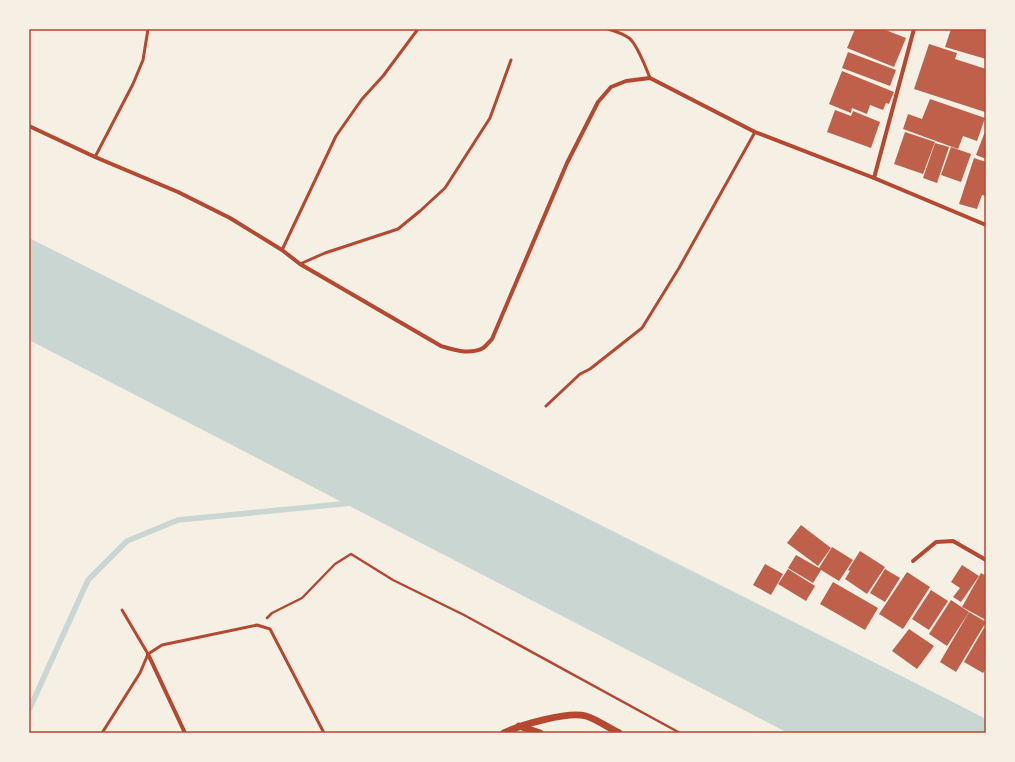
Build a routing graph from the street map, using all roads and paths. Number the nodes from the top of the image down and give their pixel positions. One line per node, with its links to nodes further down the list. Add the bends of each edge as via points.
1 (148, 29): 9 (lane, via 142,60 133,84)
2 (418, 29): 12 (lane, via 336,136)
3 (608, 29): 6 (lane, via 630,39 644,61)
4 (914, 29): 10 (street)
5 (511, 60): 13 (lane, via 490,118 445,188 398,229)
6 (650, 78): 8 (street); 13 (street, via 626,81 611,87 598,102 567,163 492,338 484,348 456,351 441,346)
7 (29, 126): 9 (street)
8 (755, 132): 10 (street); 14 (lane, via 679,268 642,328 580,374)
9 (95, 156): 12 (street, via 230,218)
10 (874, 178): 11 (street)
11 (986, 225)
12 (282, 250): 13 (street)
13 (300, 264)
14 (546, 406)
15 (986, 560): 16 (street, via 953,541 936,542)
16 (913, 561)
17 (122, 610): 19 (lane)
18 (257, 625): 19 (lane, via 162,645); 23 (lane, via 270,629); 27 (path, via 272,613 302,598 335,564 351,554 393,580 464,615)
19 (148, 654): 21 (lane, via 140,673); 22 (street)
20 (519, 726): 24 (street); 25 (street); 26 (street, via 585,715)
21 (102, 733)
22 (185, 733)
23 (324, 733)
24 (504, 733)
25 (540, 733)
26 (619, 733)
27 (680, 733)

